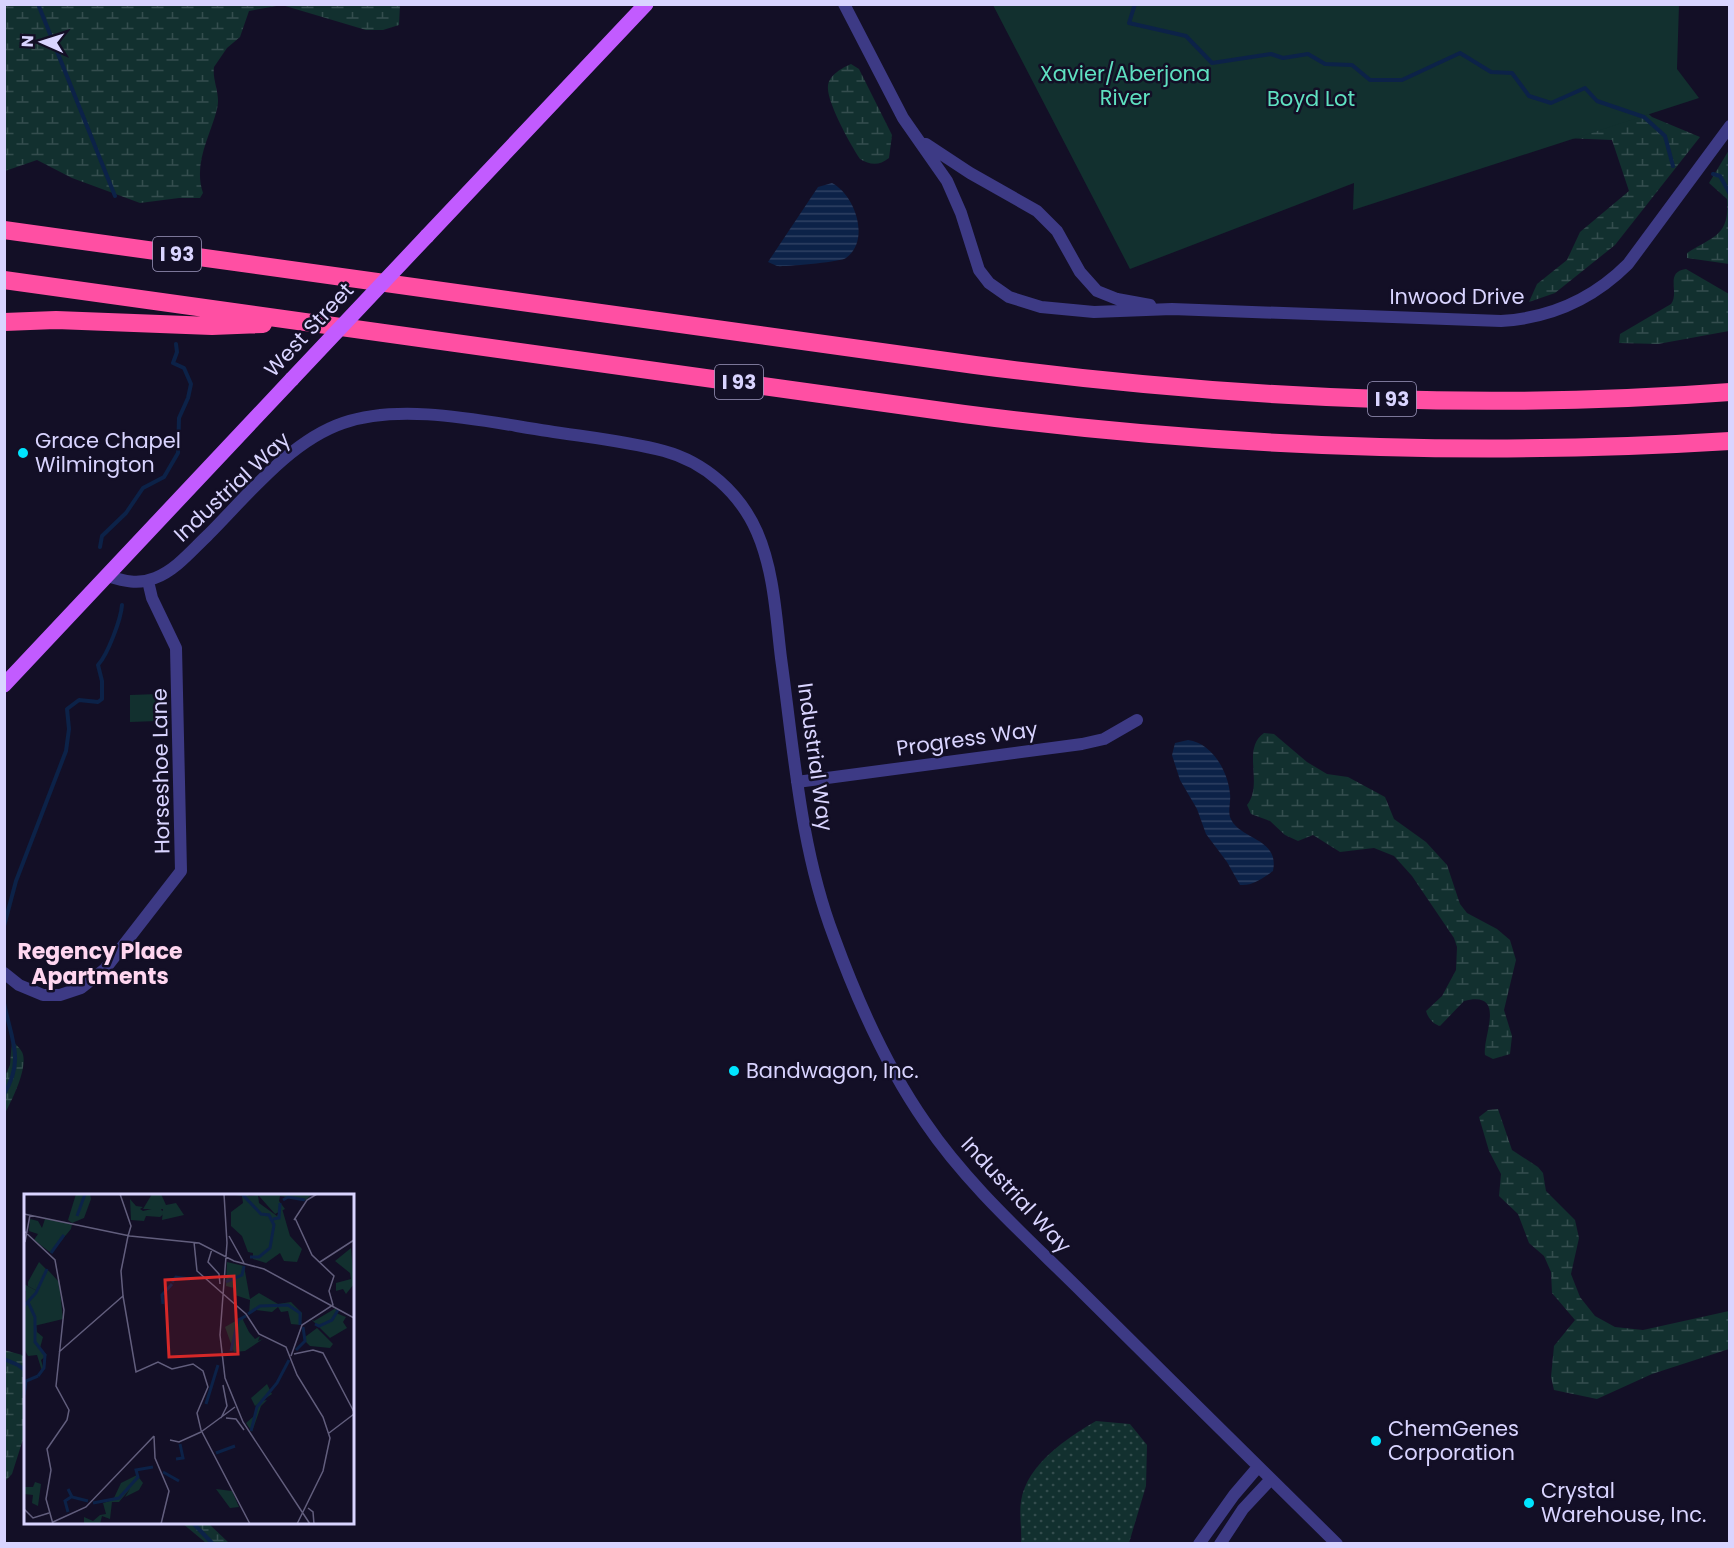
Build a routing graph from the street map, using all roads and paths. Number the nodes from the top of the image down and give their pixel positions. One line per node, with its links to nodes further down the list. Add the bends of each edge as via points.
1 (646, 4): 12 (main road, West Street, bridge)
2 (844, 4): 4 (street, Inwood Drive, via 898,109)
3 (1730, 126): 7 (street, Inwood Drive, via 1628,264 1597,291 1556,310 1501,321)
4 (920, 140): 7 (street, Inwood Drive, via 1037,211 1057,231 1080,272 1097,291 1117,299); 7 (street, Inwood Drive, via 957,203 976,265 999,291 1019,301 1100,313)
5 (4, 230): 10 (highway, I 93, via 1108,381 1416,399)
6 (4, 280): 9 (highway, I 93)
7 (1172, 309)
8 (4, 322): 9 (highway, via 212,326)
9 (311, 323): 11 (highway, I 93, via 987,417 1143,434 1424,448)
10 (1730, 393)
11 (1730, 441)
12 (107, 576): 13 (street, via 130,582); 14 (main road, West Street)
13 (148, 581): 16 (street, Industrial Way, via 178,564 301,447 333,427 362,417 440,417 603,439 676,454 727,489 760,540 773,598); 17 (street, Horseshoe Lane, via 176,648 181,871 105,969 81,988 60,995 43,995 19,985)
14 (4, 686)
15 (1137, 720): 16 (street, Progress Way, via 1104,739 1082,744)
16 (797, 782): 18 (street, Industrial Way, via 814,874 834,939 877,1036 926,1124 964,1173)
17 (4, 973)
18 (1258, 1467): 19 (street, Industrial Way); 20 (street)
19 (1271, 1479): 21 (street); 22 (street, Industrial Way)
20 (1199, 1544)
21 (1220, 1544)
22 (1337, 1544)

